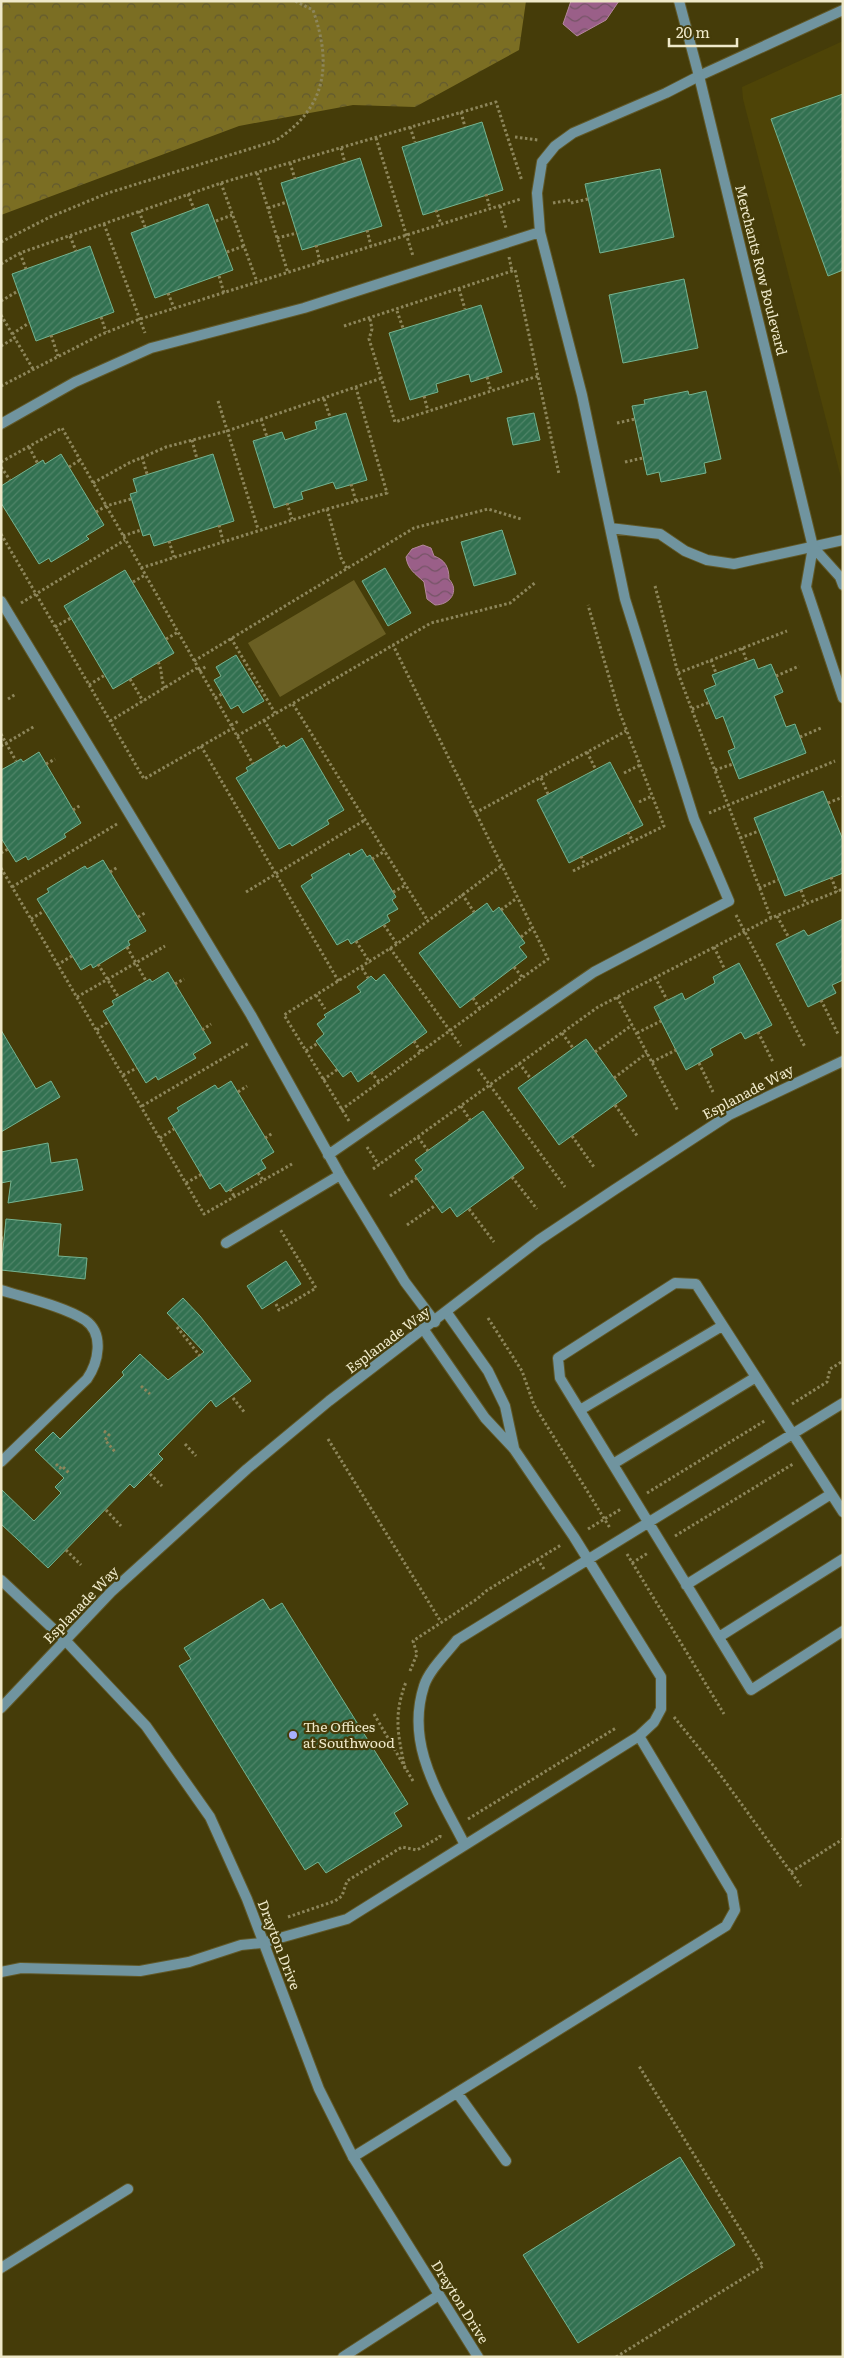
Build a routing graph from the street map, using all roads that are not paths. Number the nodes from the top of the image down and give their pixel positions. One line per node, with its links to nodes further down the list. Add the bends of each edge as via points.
1 (679, 1): 3 (street, Merchants Row Boulevard)
2 (843, 10): 3 (street)
3 (700, 76): 4 (street, via 574,133 555,146 542,162 537,193); 8 (street, Merchants Row Boulevard)
4 (540, 232): 5 (street, via 304,308 151,348 75,382); 6 (street, via 582,395)
5 (1, 424)
6 (610, 528): 8 (street, via 660,534 685,551 707,560 734,564); 13 (street, via 625,599 694,819 730,901 594,972)
7 (843, 540): 8 (street)
8 (813, 547): 9 (street, Merchants Row Boulevard, via 840,577); 11 (street, Merchants Row Boulevard, via 806,587)
9 (843, 585)
10 (1, 601): 13 (street, via 262,1036)
11 (843, 698)
12 (843, 1061): 17 (street, Esplanade Way, via 729,1115 539,1240)
13 (328, 1155): 14 (street)
14 (340, 1175): 15 (street); 18 (street, via 405,1282)
15 (226, 1243)
16 (1, 1290): 26 (street, via 86,1321 98,1340 96,1363 86,1379)
17 (447, 1313): 18 (street, Esplanade Way); 25 (street, via 488,1371 505,1406)
18 (435, 1322): 20 (street, Esplanade Way)
19 (722, 1326): 21 (street); 23 (street); 23 (street, via 696,1284 675,1284 558,1358 560,1378)
20 (424, 1330): 25 (street, via 484,1418); 37 (street, Esplanade Way, via 329,1401 247,1469 111,1592)
21 (756, 1377): 24 (street); 27 (street)
22 (843, 1403): 24 (street)
23 (580, 1410): 27 (street)
24 (792, 1434): 28 (street); 30 (street)
25 (514, 1449): 31 (street)
26 (1, 1462)
27 (613, 1464): 30 (street)
28 (831, 1494): 29 (street); 34 (street)
29 (843, 1512)
30 (649, 1523): 31 (street); 34 (street)
31 (588, 1559): 39 (street, via 661,1677 661,1709 654,1722); 40 (street, via 457,1640 424,1685 418,1715 422,1758)
32 (843, 1559): 36 (street)
33 (1, 1580): 37 (street, Drayton Drive)
34 (686, 1585): 36 (street)
35 (843, 1630): 36 (street, via 751,1690)
36 (718, 1637)
37 (64, 1640): 38 (street, Esplanade Way); 41 (street, Drayton Drive, via 146,1726 210,1817 247,1899)
38 (1, 1708)
39 (639, 1736): 40 (street); 43 (street, via 732,1892 735,1910 726,1926)
40 (465, 1845): 41 (street, via 347,1919)
41 (262, 1943): 42 (street, via 241,1945 189,1962 140,1970 22,1968); 44 (street, Drayton Drive, via 319,2089)
42 (1, 1972)
43 (458, 2094): 44 (street); 45 (street)
44 (353, 2157): 48 (street, Drayton Drive)
45 (506, 2161)
46 (128, 2189): 47 (street)
47 (1, 2268)
48 (439, 2295): 49 (street); 50 (street, Drayton Drive)
49 (343, 2357)
50 (478, 2357)

